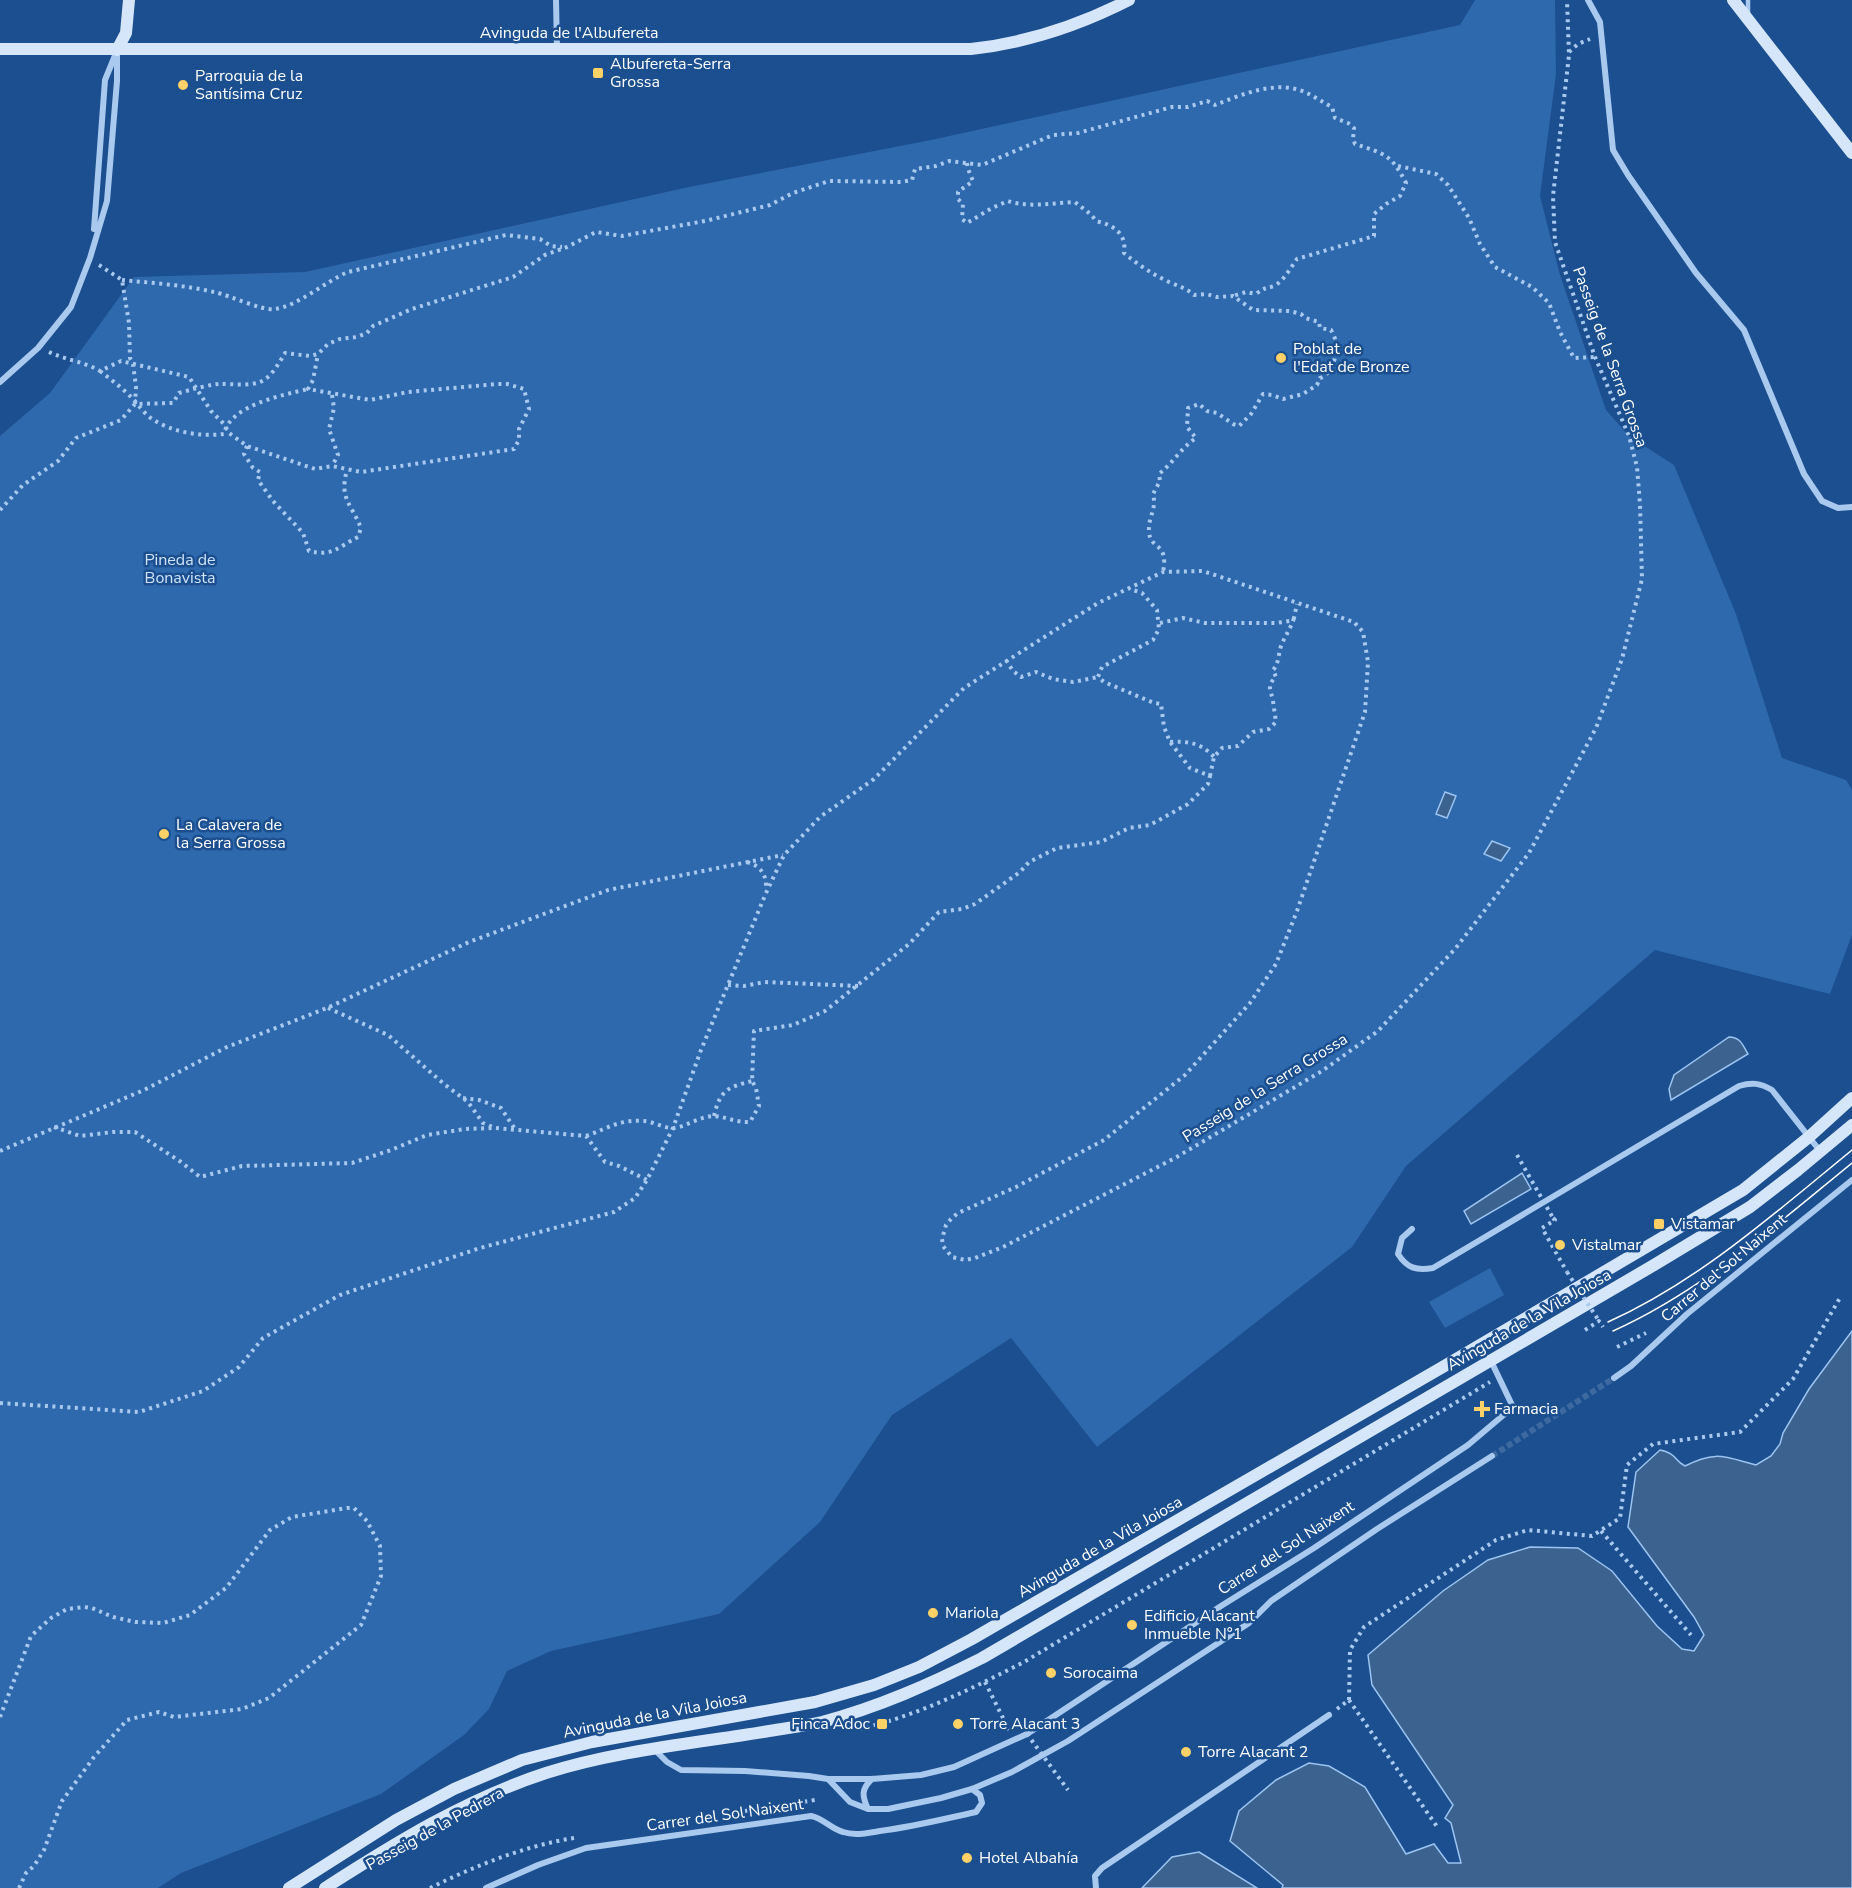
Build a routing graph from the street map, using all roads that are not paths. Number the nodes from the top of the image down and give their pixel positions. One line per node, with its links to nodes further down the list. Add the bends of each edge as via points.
1 (129, 0): 9 (main road, via 126,33)
2 (556, 0): 10 (street)
3 (1130, 0): 10 (main road, Avinguda de l'Albufereta, via 1051,32 971,49)
4 (1588, 0): 14 (street, via 1600,22 1613,150 1696,273 1744,330 1804,474 1822,501)
5 (1733, 0): 7 (main road)
6 (1748, 0): 7 (lane)
7 (1748, 20): 11 (main road)
8 (0, 49): 9 (main road, Avinguda de l'Albufereta)
9 (117, 50): 10 (main road, Avinguda de l'Albufereta); 12 (street, via 107,201); 12 (street, via 105,80)
10 (557, 50)
11 (1852, 153)
12 (94, 240): 13 (street, via 71,307 38,348)
13 (0, 382)
14 (1852, 507)
15 (1852, 1098): 17 (main road, Avinguda de la Vila Joiosa)
16 (1852, 1125): 18 (main road, Avinguda de la Vila Joiosa)
17 (1809, 1137): 18 (street); 20 (street, via 1772,1090 1750,1083 1433,1268 1419,1271 1405,1264 1398,1254 1402,1238); 21 (main road, Avinguda de la Vila Joiosa, via 1743,1190)
18 (1821, 1152): 22 (main road, Avinguda de la Vila Joiosa, via 1750,1207)
19 (1852, 1180): 23 (street, Carrer del Sol Naixent)
20 (1412, 1229)
21 (1475, 1348): 22 (street, Carrer del Sol Naixent); 31 (main road, Avinguda de la Vila Joiosa, via 919,1667 815,1702 592,1742 522,1760 454,1789 396,1820)
22 (1491, 1361): 26 (main road, Avinguda de la Vila Joiosa, via 992,1653 927,1686 820,1722); 28 (street, Carrer del Sol Naixent, via 1513,1407 1468,1445 1027,1734 954,1767 921,1775)
23 (1614, 1378)
24 (1492, 1456): 29 (street, Carrer del Sol Naixent, via 1377,1529 1271,1601 1249,1623 1068,1741 1012,1773)
25 (1329, 1715): 34 (street, via 1102,1868 1095,1876)
26 (655, 1750): 27 (street, Carrer del Sol Naixent, via 681,1770); 32 (main road, Avinguda de la Vila Joiosa, via 546,1773 463,1806)
27 (828, 1779): 28 (street, Carrer del Sol Naixent); 30 (street, via 850,1802)
28 (872, 1779): 30 (street, via 863,1791)
29 (972, 1789): 30 (street, Carrer del Sol Naixent, via 888,1809); 33 (street, Carrer del Sol Naixent, via 980,1795 982,1803 976,1812 914,1826 856,1834 842,1832 811,1816 586,1848)
30 (868, 1809)
31 (289, 1888)
32 (325, 1888)
33 (486, 1888)
34 (1096, 1888)

